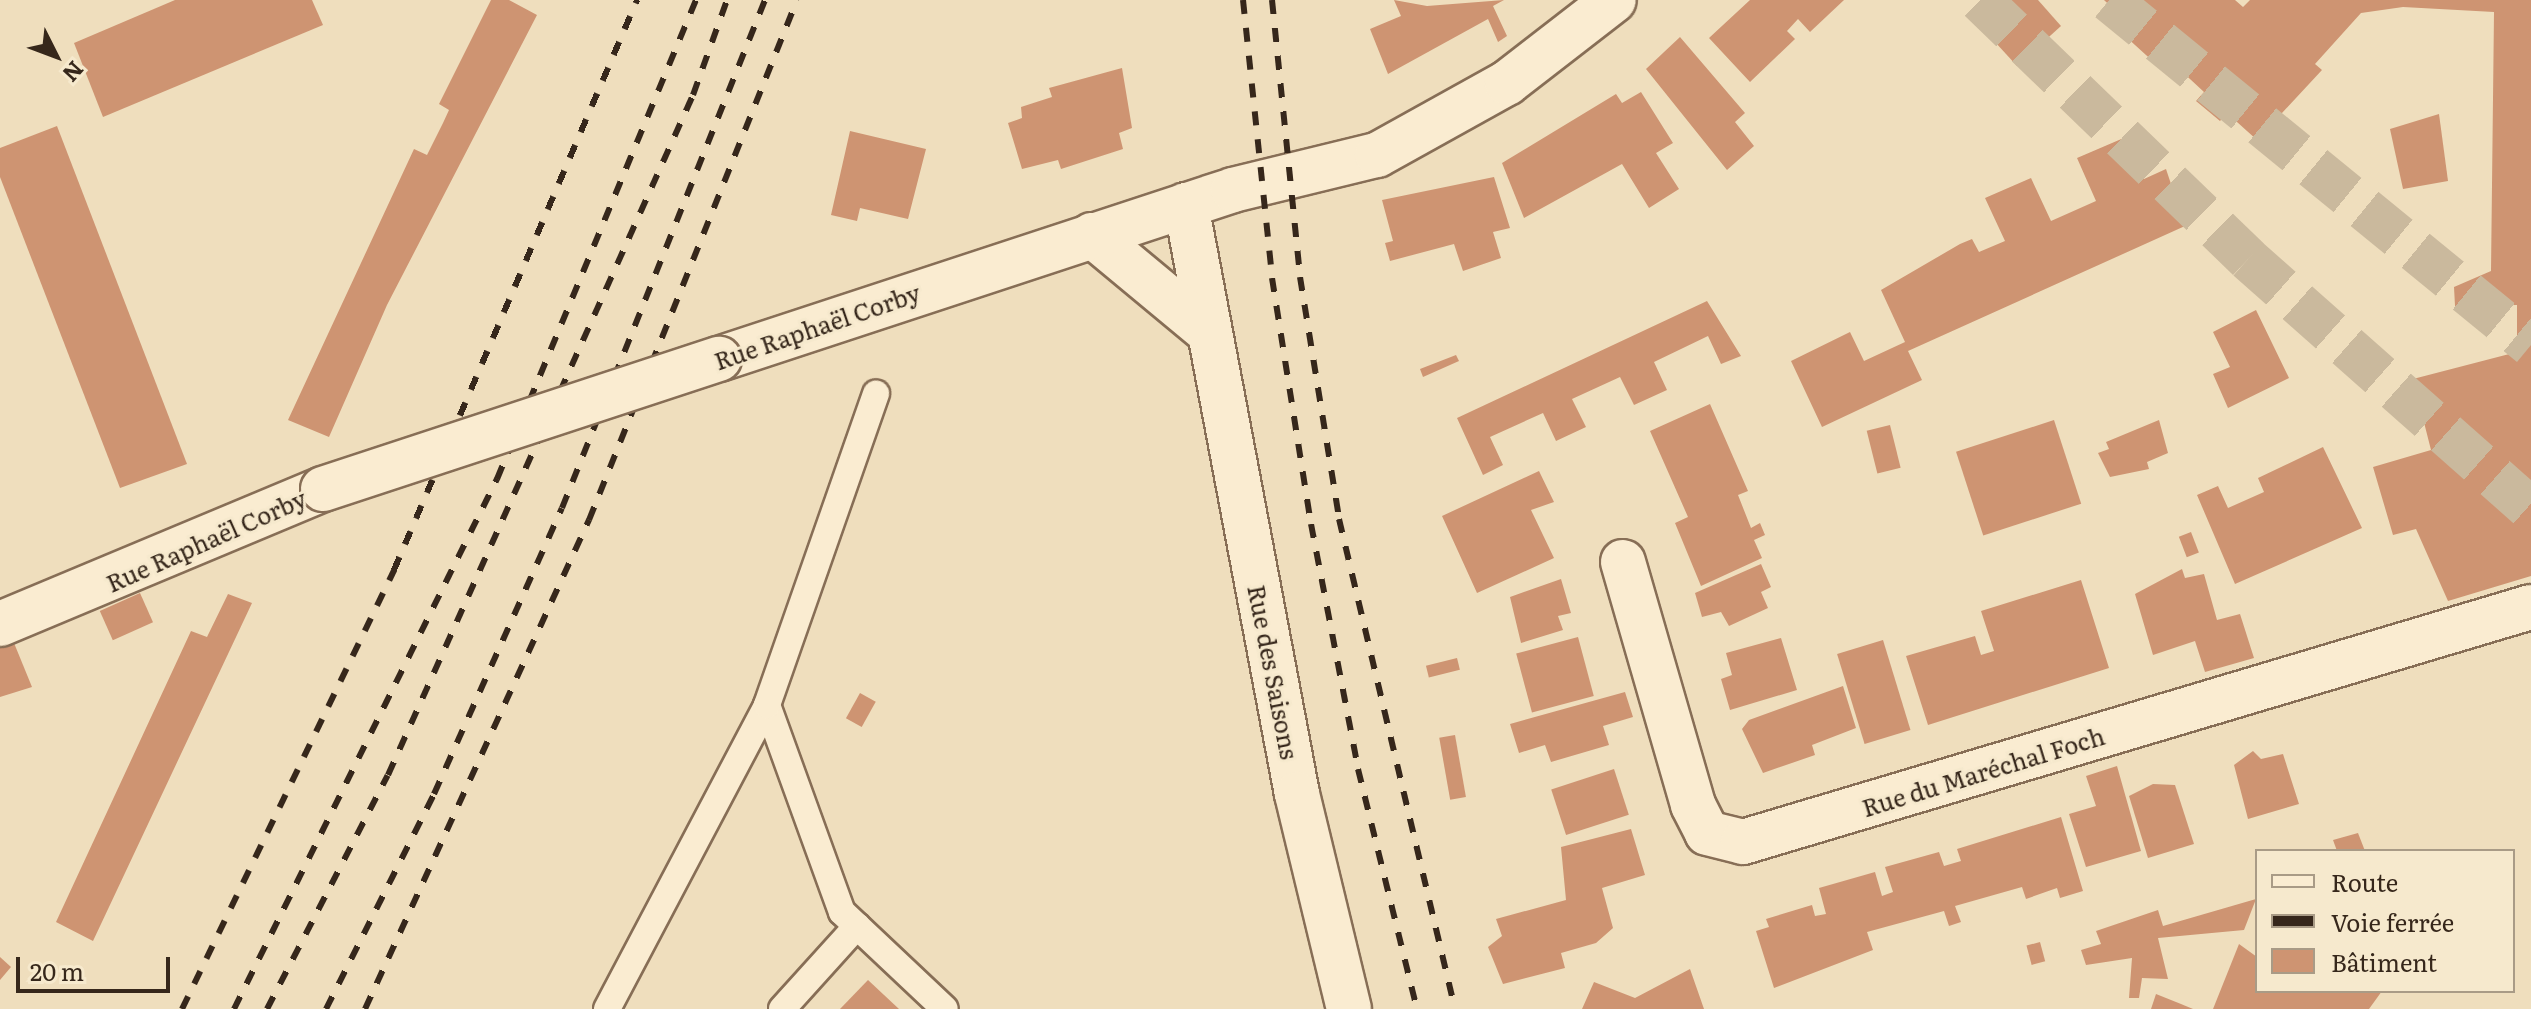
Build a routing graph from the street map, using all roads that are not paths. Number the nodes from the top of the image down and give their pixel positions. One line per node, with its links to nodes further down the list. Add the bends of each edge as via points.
1 (1614, 0): 2 (street, Rue Raphaël Corby, via 1507,83 1403,145)
2 (1186, 205): 3 (street, Rue Raphaël Corby); 4 (street, Rue des Saisons)
3 (1092, 235): 4 (street); 8 (street, Rue Raphaël Corby, bridge, via 323,489)
4 (1210, 333): 14 (street, Rue des Saisons, via 1297,794)
5 (876, 394): 9 (lane)
6 (1623, 562): 7 (street, Rue du Maréchal Foch, via 1693,805 1707,833 1743,842)
7 (2531, 607)
8 (0, 624)
9 (767, 705): 10 (lane, via 842,912); 11 (lane)
10 (857, 926): 12 (lane); 13 (lane)
11 (607, 1009)
12 (782, 1009)
13 (945, 1009)
14 (1349, 1009)

